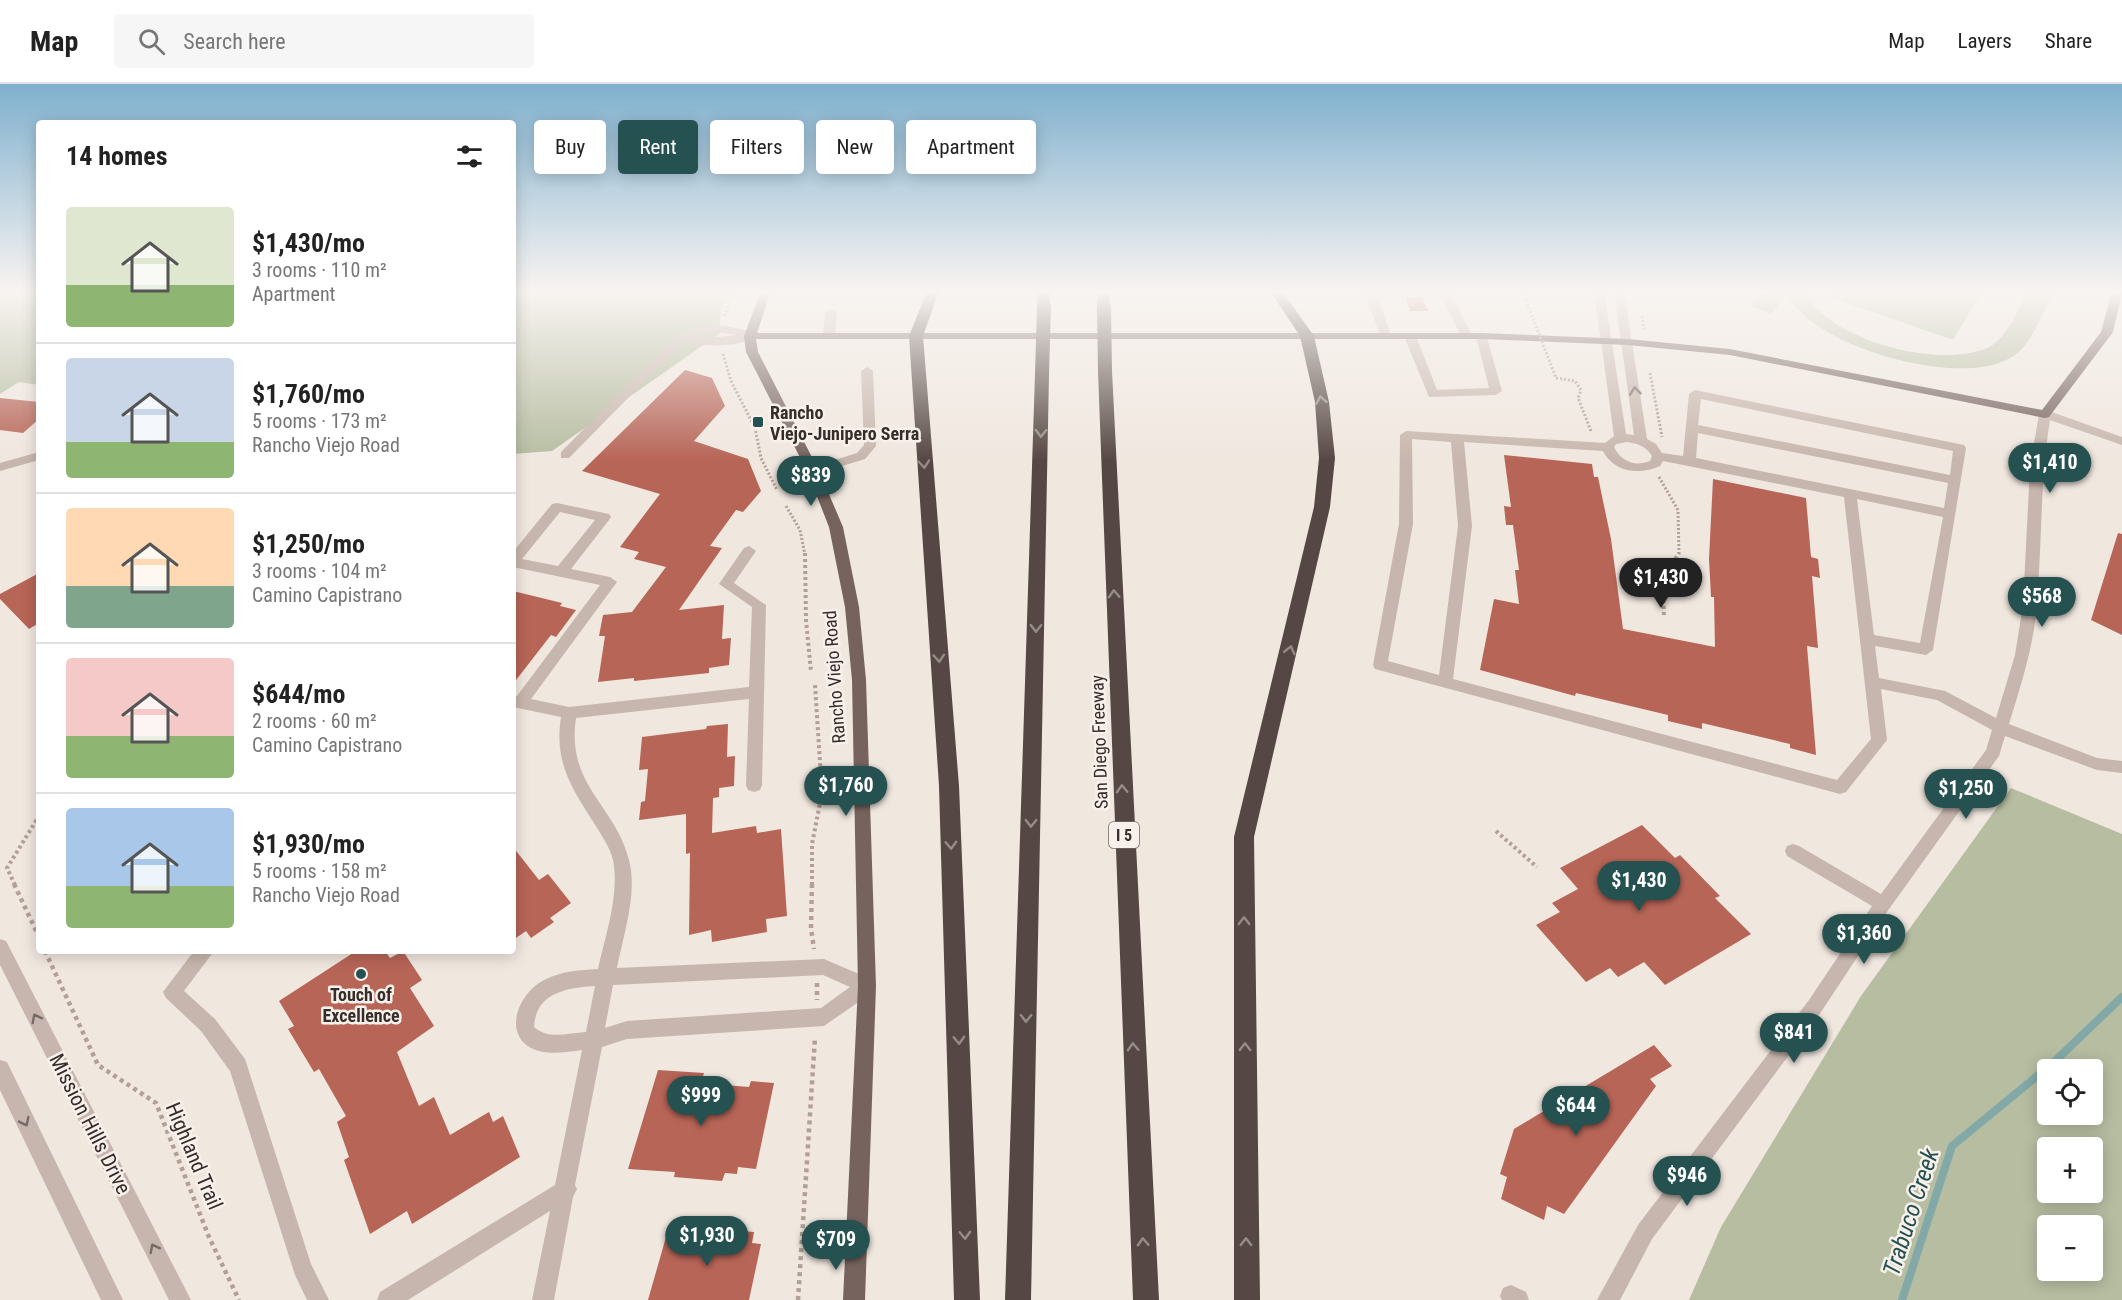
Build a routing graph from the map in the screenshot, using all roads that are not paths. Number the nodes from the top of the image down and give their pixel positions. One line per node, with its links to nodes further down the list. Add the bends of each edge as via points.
1 (670, 348): 21 (street)
2 (751, 348): 26 (main road, Rancho Viejo Road)
3 (916, 348): 59 (highway, one-way to 59, via 949,786)
4 (1043, 348): 60 (highway, one-way to 60, bridge)
5 (1105, 348): 61 (highway, San Diego Freeway / I 5, one-way to 5, bridge)
6 (1310, 348): 62 (highway, one-way to 6, via 1244,837 1322,507 1327,458 1322,402)
7 (1415, 348): 8 (street, via 1433,394 1496,391)
8 (1485, 348)
9 (1609, 348): 17 (street)
10 (1629, 348): 18 (street, one-way to 10)
11 (1687, 348): 14 (main road, via 1730,352)
12 (2095, 348): 14 (main road)
13 (867, 371): 26 (street, via 870,446 861,456)
14 (2044, 414): 19 (street); 40 (street, via 2036,467 2030,605 2022,655)
15 (1692, 428): 24 (street); 27 (street); 27 (street, via 1695,394 1960,448)
16 (1457, 437): 20 (street); 35 (street, via 1465,526); 35 (street, via 1406,435 1406,524 1380,665)
17 (1620, 438): 18 (street); 20 (street)
18 (1641, 441): 22 (street)
19 (2122, 441)
20 (1608, 447): 22 (street, via 1617,461 1638,468 1656,463)
21 (565, 455)
22 (1658, 456): 24 (street)
23 (36, 457): 25 (street)
24 (1689, 461): 28 (street)
25 (0, 467)
26 (813, 471): 48 (main road, Rancho Viejo Road, via 836,527 852,607 859,680)
27 (1955, 480): 29 (street)
28 (1850, 494): 29 (street); 34 (street)
29 (1950, 514): 34 (street, via 1926,650)
30 (749, 551): 37 (street, via 726,584 759,605)
31 (516, 558): 33 (street, via 557,507 603,517)
32 (516, 563): 33 (street)
33 (561, 572): 38 (street, via 610,582)
34 (1867, 639): 36 (street)
35 (1445, 682): 36 (street, via 1840,787 1879,740)
36 (1872, 682): 40 (street, via 1940,695)
37 (757, 692): 39 (street); 42 (street)
38 (516, 702): 39 (street)
39 (569, 713): 47 (street, via 564,733 573,775 621,859 623,889)
40 (2000, 727): 41 (street, via 2097,764); 44 (street, via 1993,752)
41 (2122, 767)
42 (754, 785)
43 (1793, 851): 44 (street)
44 (1883, 904): 63 (street, via 1815,1006 1645,1232)
45 (0, 947): 54 (street, Mission Hills Drive, one-way to 45)
46 (203, 954): 55 (street, via 172,992 208,1025 238,1066 302,1268)
47 (606, 977): 48 (street, via 824,967); 49 (street); 49 (street, via 550,984 538,992 525,1016 525,1030 536,1041 550,1044)
48 (867, 986): 49 (street, via 824,1017 627,1030); 58 (main road, Rancho Viejo Road)
49 (594, 1040): 52 (street)
50 (0, 1069): 51 (street)
51 (6, 1095): 53 (street, one-way to 53)
52 (567, 1189): 56 (street); 57 (street)
53 (112, 1300)
54 (180, 1300)
55 (318, 1300)
56 (388, 1300)
57 (543, 1300)
58 (854, 1300)
59 (967, 1300)
60 (1018, 1300)
61 (1146, 1300)
62 (1247, 1300)
63 (1608, 1300)

